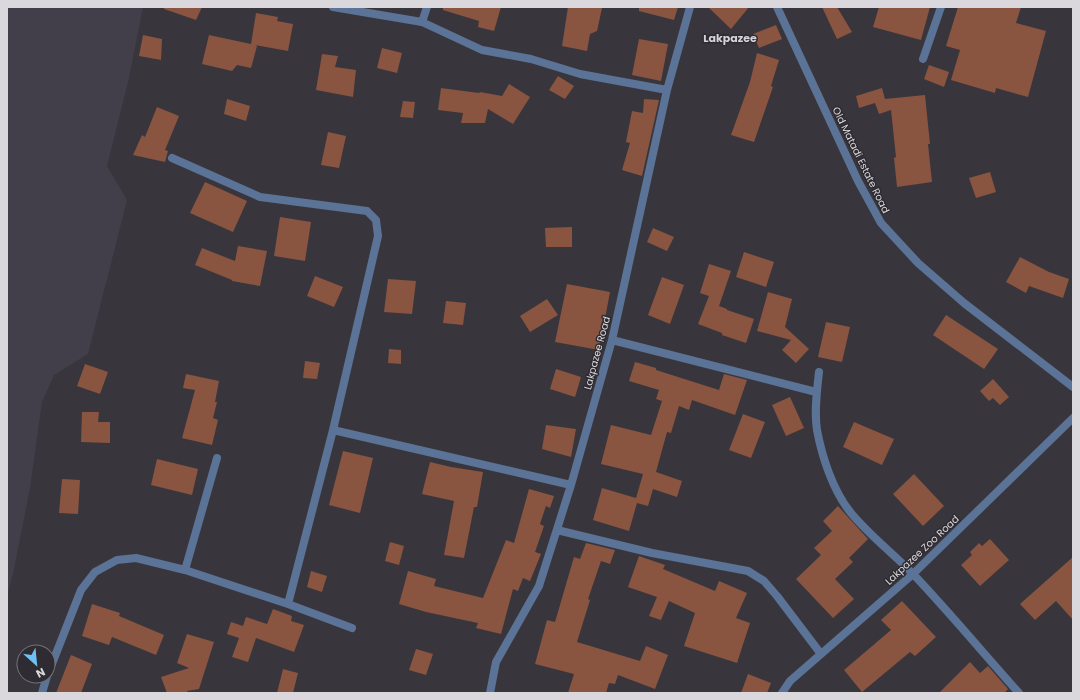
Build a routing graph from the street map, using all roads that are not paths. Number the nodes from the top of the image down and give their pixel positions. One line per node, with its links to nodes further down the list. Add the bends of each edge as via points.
1 (333, 7): 6 (street)
2 (426, 7): 6 (street)
3 (690, 7): 8 (street, Lakpazee Road)
4 (777, 7): 12 (street, Old Matadi Estate Road, via 858,181 881,223 918,263 958,298)
5 (941, 7): 7 (street)
6 (422, 22): 8 (street, via 482,50 531,59 580,74)
7 (923, 59)
8 (667, 90): 10 (street, Lakpazee Road)
9 (172, 158): 15 (street, via 260,197 368,211 376,220 378,236)
10 (612, 340): 13 (street); 17 (street, Lakpazee Road)
11 (819, 372): 13 (street)
12 (1073, 387)
13 (816, 392): 20 (street, via 817,429 836,491 868,532)
14 (1073, 418): 20 (street, Lakpazee Zoo Road)
15 (333, 430): 17 (street); 21 (street)
16 (217, 458): 19 (street)
17 (571, 485): 18 (street, Lakpazee Road)
18 (557, 530): 24 (street, via 652,553 748,571 764,581 773,591); 25 (street, Lakpazee Road, via 539,586 496,662)
19 (185, 570): 21 (street); 23 (street, via 136,558 117,560 95,572 81,590)
20 (913, 574): 24 (street, Lakpazee Zoo Road); 27 (street)
21 (288, 604): 22 (street)
22 (352, 628)
23 (56, 654)
24 (821, 654): 26 (street, Lakpazee Zoo Road, via 790,681)
25 (490, 693)
26 (782, 693)
27 (1019, 693)

